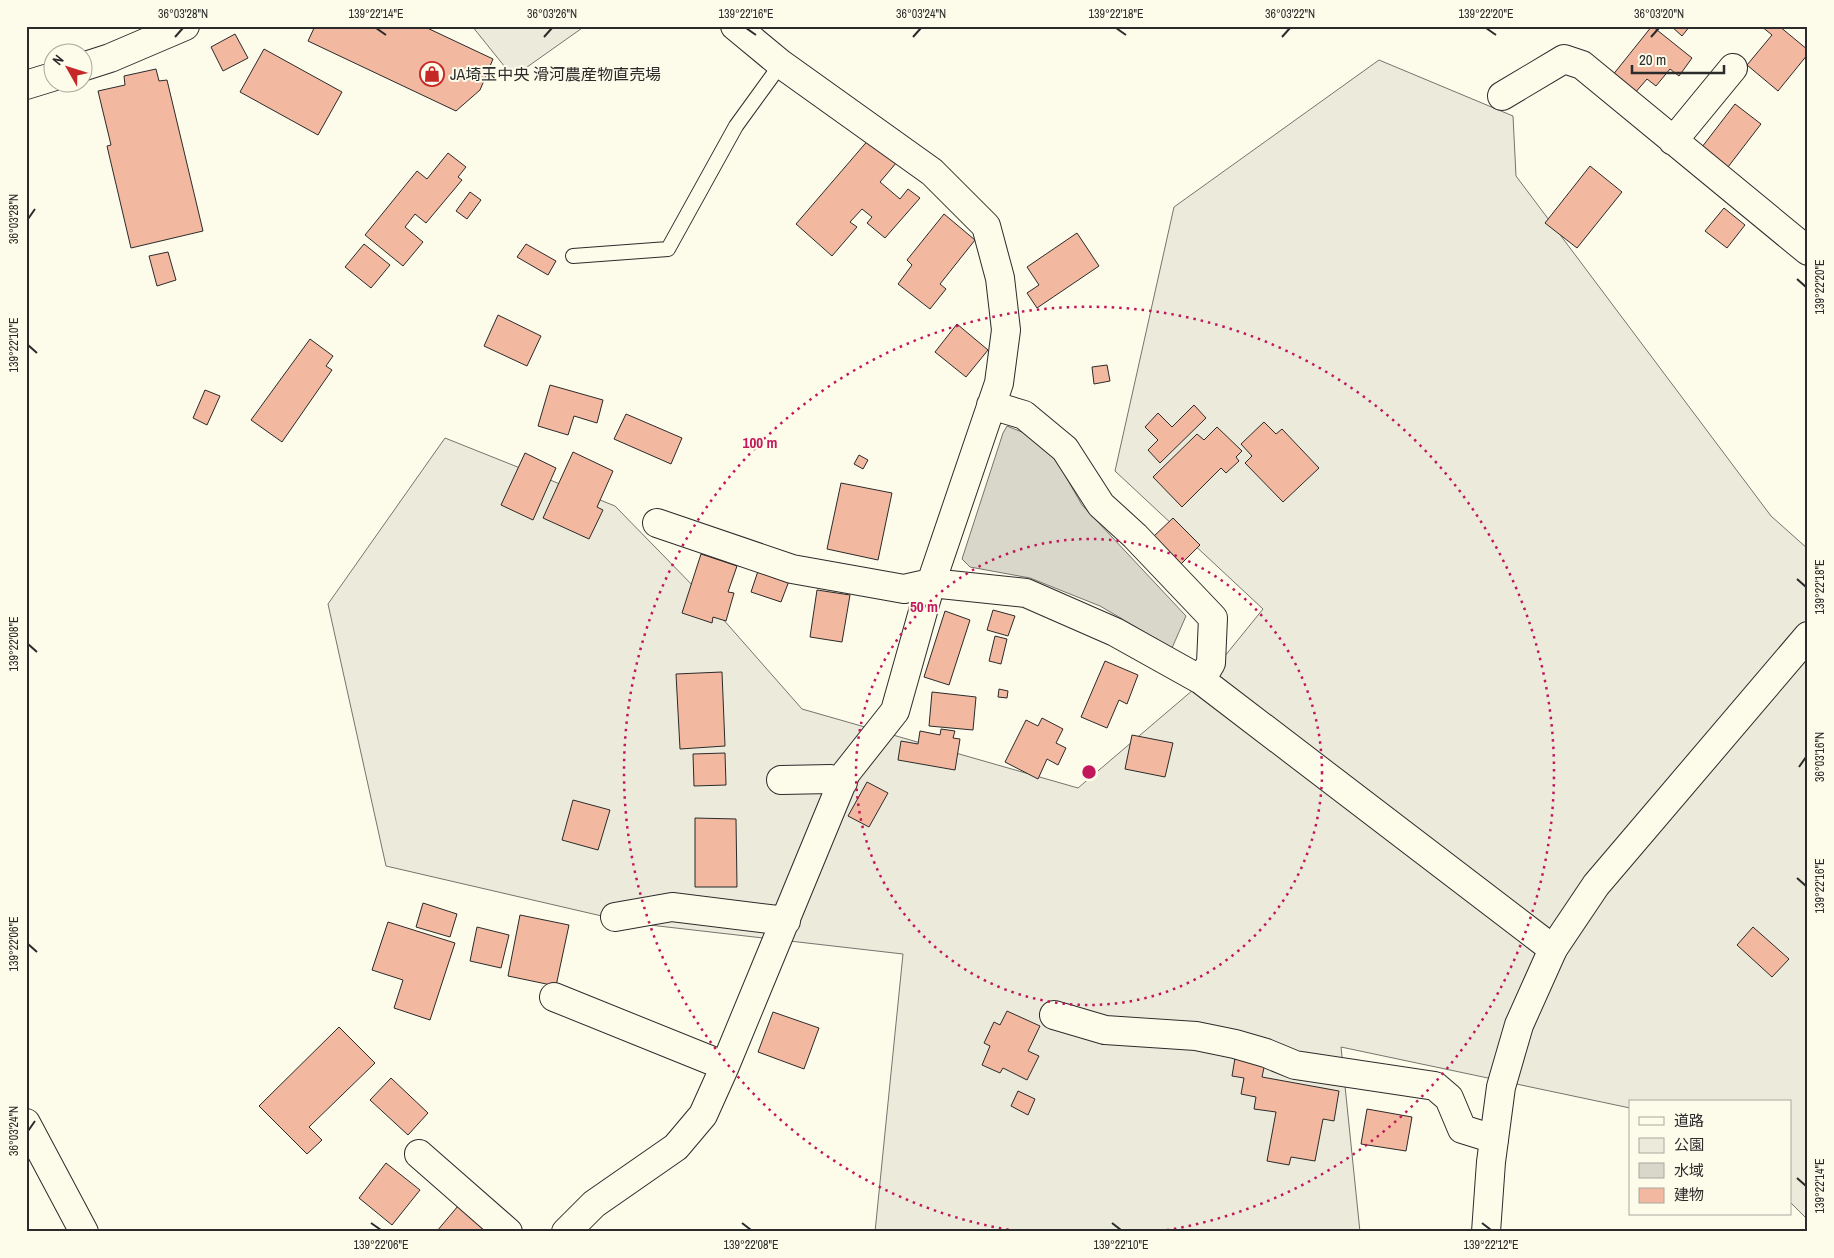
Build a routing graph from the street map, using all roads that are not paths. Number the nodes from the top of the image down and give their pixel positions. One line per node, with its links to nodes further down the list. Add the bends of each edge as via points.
1 (185, 26): 3 (street)
2 (735, 26): 4 (street)
3 (92, 64)
4 (781, 64): 11 (lane, via 736,126 668,249); 12 (street, via 932,172 986,226 1000,278 1006,330 999,383)
5 (1734, 68): 9 (street)
6 (42, 80): 7 (street)
7 (26, 85)
8 (1502, 96): 9 (street, via 1564,59 1582,65)
9 (1673, 141): 10 (street)
10 (1808, 251)
11 (572, 256)
12 (991, 405): 14 (street); 16 (street, via 1024,415 1065,448 1101,505 1135,536 1212,618 1211,663)
13 (657, 523): 14 (street, via 792,569 904,589)
14 (931, 583): 16 (street, via 1026,593 1115,632); 18 (street, via 895,711 846,773)
15 (1808, 636): 21 (street, via 1596,885)
16 (1201, 680): 21 (street)
17 (781, 780): 18 (street, via 831,779)
18 (843, 782): 20 (street)
19 (615, 918): 20 (street, via 672,907)
20 (786, 921): 24 (street)
21 (1553, 949): 26 (street, via 1519,1025 1501,1087)
22 (554, 997): 24 (street)
23 (1054, 1015): 26 (street, via 1105,1030 1196,1036 1266,1053 1295,1065 1435,1086 1449,1098 1462,1129)
24 (725, 1066): 30 (street, via 703,1115 676,1147 594,1204)
25 (26, 1123): 28 (street)
26 (1494, 1139): 31 (street)
27 (419, 1154): 29 (street)
28 (84, 1232)
29 (508, 1232)
30 (566, 1232)
31 (1486, 1232)

